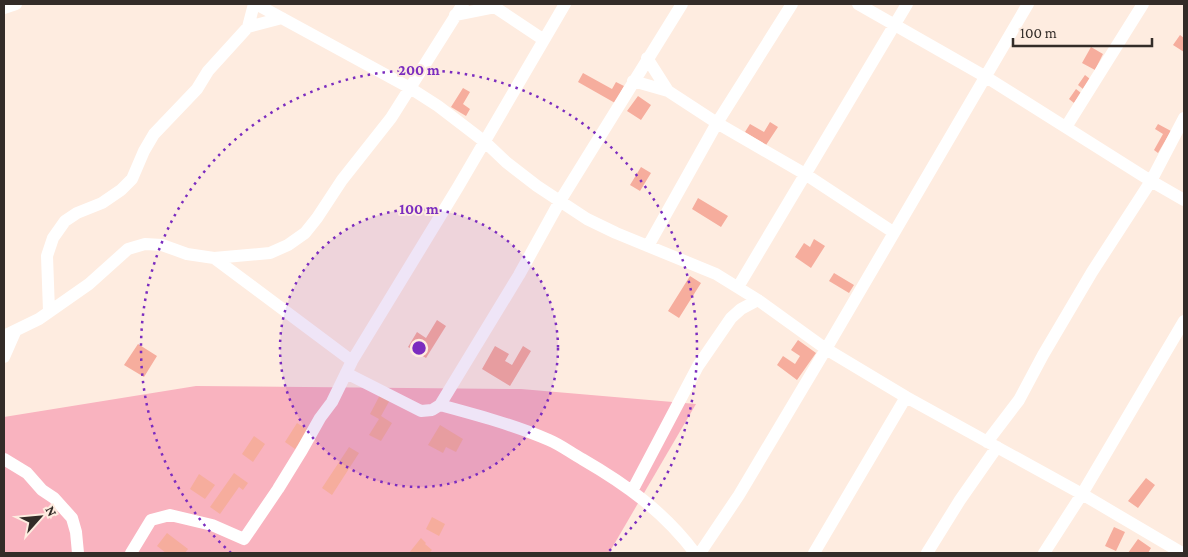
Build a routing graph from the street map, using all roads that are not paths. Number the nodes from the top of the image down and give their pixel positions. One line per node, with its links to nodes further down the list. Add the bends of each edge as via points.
1 (16, 4): 12 (street)
2 (255, 4): 14 (street); 16 (street)
3 (462, 4): 13 (street)
4 (565, 4): 17 (street)
5 (682, 4): 18 (street)
6 (792, 4): 24 (street)
7 (858, 4): 15 (street)
8 (907, 4): 15 (street)
9 (1028, 4): 19 (street)
10 (1143, 4): 25 (street)
11 (493, 5): 13 (street); 17 (street)
12 (4, 8)
13 (455, 15): 21 (street)
14 (282, 18): 16 (street); 21 (street)
15 (894, 26): 19 (street); 27 (street)
16 (248, 27): 36 (street, via 208,71 197,89 154,134 132,179 102,203 65,221 53,238 47,256)
17 (544, 40): 26 (street)
18 (647, 58): 20 (street); 22 (street)
19 (986, 76): 25 (street); 31 (street)
20 (633, 81): 22 (street); 30 (street)
21 (410, 88): 26 (street); 33 (street, via 305,233 270,253)
22 (668, 91): 24 (street)
23 (1184, 118): 28 (street)
24 (718, 123): 27 (street); 32 (street)
25 (1066, 127): 28 (street)
26 (485, 142): 30 (street, via 506,162); 41 (street)
27 (805, 174): 31 (street); 34 (street)
28 (1151, 181): 29 (street); 45 (street, via 1092,272)
29 (1184, 200)
30 (560, 201): 32 (street, via 594,222); 44 (street)
31 (893, 232): 39 (street)
32 (648, 246): 34 (street, via 716,274)
33 (214, 258): 36 (street, via 187,254 162,245 145,244 128,249 89,284); 41 (street)
34 (738, 287): 35 (street)
35 (758, 300): 39 (street); 47 (street, via 731,318 698,366)
36 (50, 311): 38 (street)
37 (1184, 321): 48 (street)
38 (9, 334): 40 (street)
39 (826, 349): 43 (street); 52 (street, via 739,495)
40 (4, 357)
41 (352, 360): 42 (street)
42 (346, 373): 44 (street, via 421,411); 50 (street, via 332,402 244,539 212,525 170,515 151,520)
43 (906, 397): 45 (street); 53 (street)
44 (440, 405): 47 (street, via 551,441)
45 (992, 445): 48 (street); 54 (street)
46 (4, 459): 49 (street, via 27,473 72,518)
47 (632, 491): 51 (street, via 654,507)
48 (1082, 494): 55 (street); 56 (street)
49 (78, 553)
50 (131, 553)
51 (695, 553)
52 (700, 553)
53 (814, 553)
54 (927, 553)
55 (1044, 553)
56 (1182, 553)

